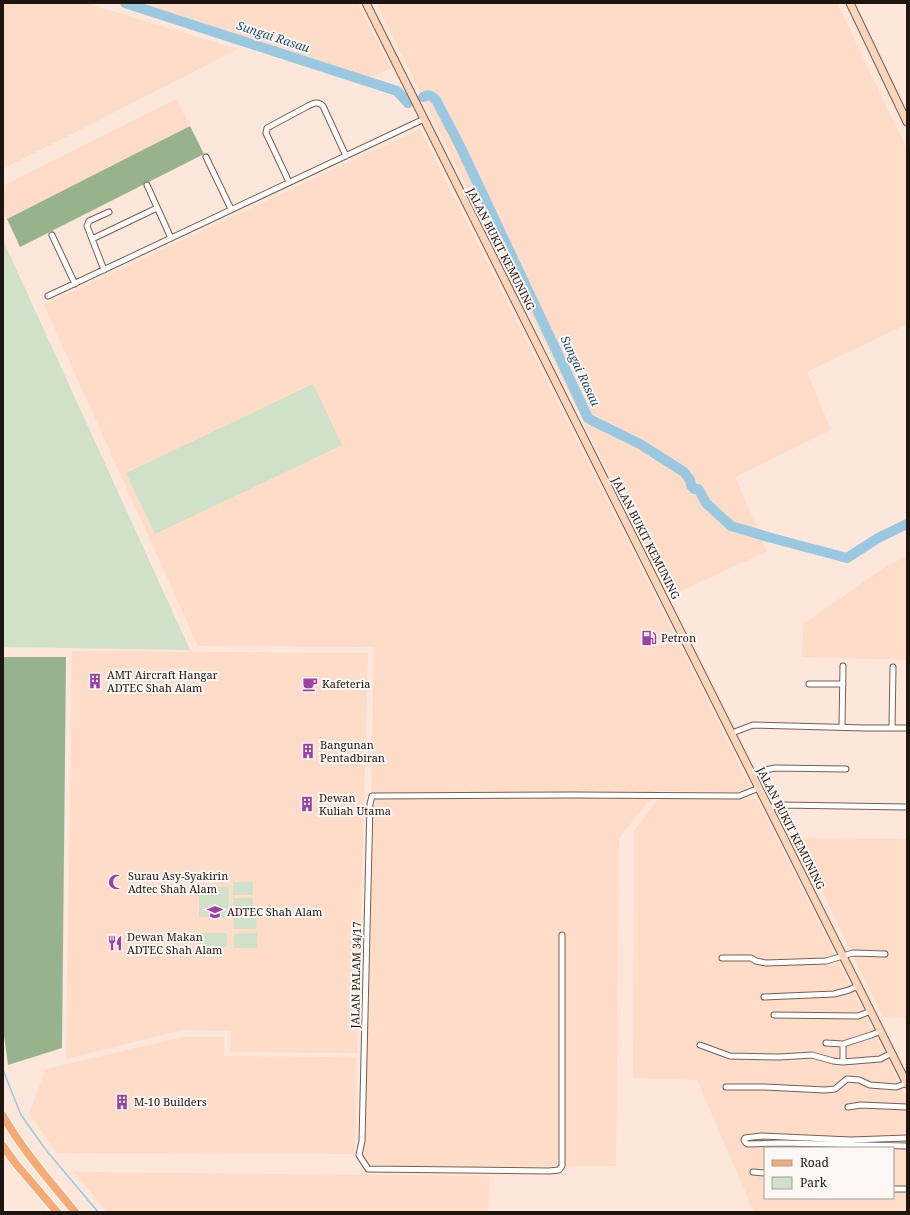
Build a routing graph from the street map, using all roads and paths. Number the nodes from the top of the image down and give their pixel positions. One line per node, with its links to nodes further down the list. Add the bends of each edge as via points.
1 (366, 3): 3 (main road, JALAN BUKIT KEMUNING)
2 (850, 3): 4 (main road)
3 (424, 119): 5 (street); 25 (main road, JALAN BUKIT KEMUNING)
4 (907, 122)
5 (346, 156): 7 (street); 7 (street, via 323,106 315,103 308,106 267,128 266,132)
6 (206, 157): 10 (street)
7 (289, 182): 10 (street)
8 (147, 185): 9 (street)
9 (157, 208): 13 (street); 14 (street)
10 (232, 209): 13 (street)
11 (109, 212): 14 (street, via 87,223)
12 (52, 235): 16 (street)
13 (171, 238): 15 (street)
14 (92, 239): 15 (street)
15 (104, 270): 16 (street)
16 (75, 284): 17 (street)
17 (48, 296)
18 (844, 666): 21 (street)
19 (893, 668): 23 (street)
20 (809, 684): 21 (street)
21 (843, 684): 22 (street)
22 (842, 727): 23 (street); 25 (street, via 753,725)
23 (892, 728): 24 (street)
24 (907, 728)
25 (732, 733): 27 (main road, JALAN BUKIT KEMUNING)
26 (846, 769): 27 (street, via 775,768)
27 (753, 775): 28 (main road, JALAN BUKIT KEMUNING)
28 (759, 788): 30 (main road, JALAN BUKIT KEMUNING); 31 (street, JALAN PALAM 34/17, via 739,796 372,796 360,1155 368,1169 559,1170 562,1166)
29 (907, 807): 30 (street, via 780,805)
30 (769, 808): 33 (main road, JALAN BUKIT KEMUNING)
31 (562, 935)
32 (885, 954): 33 (street, via 853,953)
33 (843, 956): 34 (street, via 826,961 766,963 750,958); 35 (main road, JALAN BUKIT KEMUNING)
34 (722, 958)
35 (858, 986): 36 (street, via 834,994); 37 (main road, JALAN BUKIT KEMUNING)
36 (764, 997)
37 (871, 1011): 38 (street, via 858,1016); 39 (main road, JALAN BUKIT KEMUNING)
38 (774, 1015)
39 (881, 1031): 41 (street); 43 (main road, JALAN BUKIT KEMUNING)
40 (826, 1043): 41 (street)
41 (844, 1044): 44 (street)
42 (700, 1045): 44 (street, via 730,1056 812,1055)
43 (892, 1053): 44 (street, via 880,1058); 45 (main road, JALAN BUKIT KEMUNING)
44 (843, 1062)
45 (907, 1083): 46 (street, via 896,1087 847,1079 835,1089 825,1090)
46 (726, 1088)
47 (907, 1106): 48 (street)
48 (848, 1107)
49 (3, 1116): 59 (main road, via 26,1152)
50 (907, 1138): 51 (street)
51 (783, 1141): 51 (street, via 748,1144 744,1140 748,1137); 53 (street)
52 (3, 1146): 58 (main road)
53 (907, 1146)
54 (753, 1172): 55 (street)
55 (764, 1173)
56 (894, 1189): 57 (street)
57 (907, 1189)
58 (57, 1212)
59 (75, 1212)

